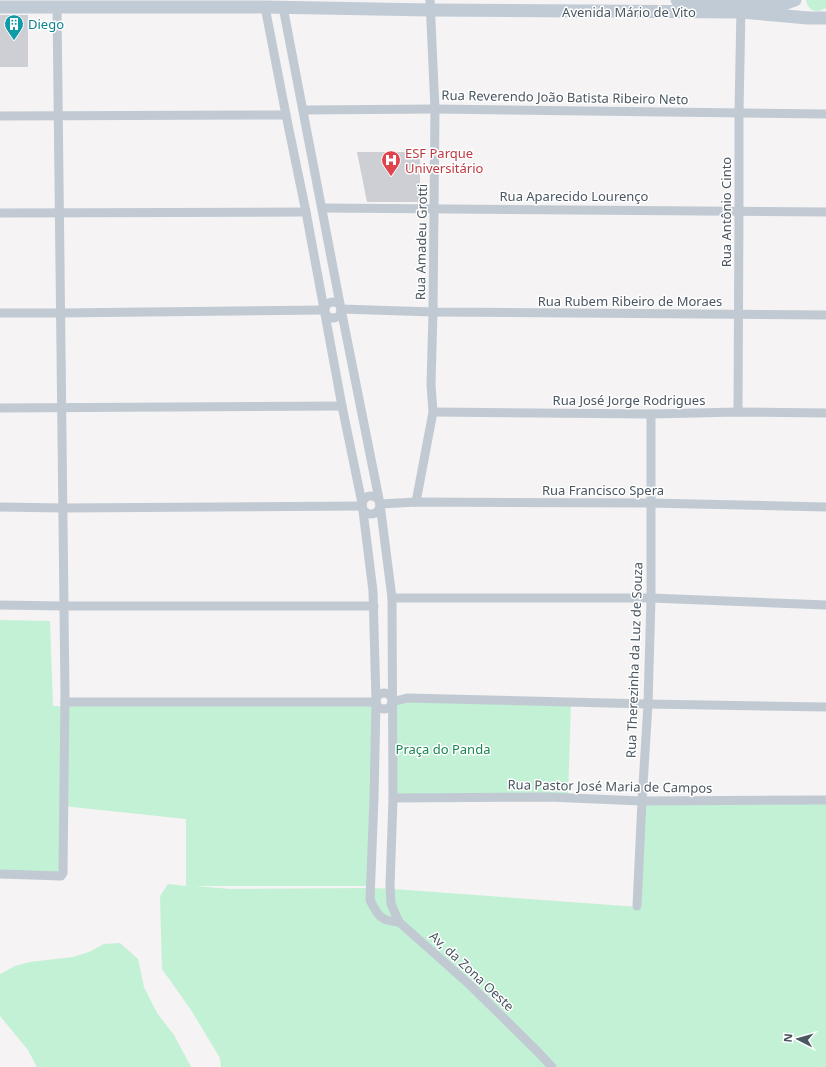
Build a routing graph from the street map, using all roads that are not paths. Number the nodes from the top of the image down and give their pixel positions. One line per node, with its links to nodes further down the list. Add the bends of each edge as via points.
1 (677, 0): 6 (main road, Avenida Mário de Vito)
2 (795, 0): 6 (main road, Avenida Mário de Vito, via 784,4)
3 (800, 0): 10 (main road, via 803,12)
4 (290, 5): 5 (main road, Avenida Mário de Vito); 9 (main road, Avenida Mário de Vito); 13 (street, Av, da Zona Oeste)
5 (430, 5): 6 (main road, Avenida Mário de Vito); 12 (street, Rua Amadeu Grotti)
6 (749, 6): 10 (main road, Avenida Mário de Vito); 14 (street, Rua Antônio Cinto)
7 (0, 7): 8 (main road, Avenida Mário de Vito)
8 (57, 7): 9 (main road, Avenida Mário de Vito); 17 (street)
9 (265, 7): 18 (street)
10 (808, 18): 11 (main road, Avenida Mário de Vito)
11 (826, 18)
12 (435, 109): 13 (street, Rua Reverendo João Batista Ribeiro Neto); 14 (street, Rua Reverendo João Batista Ribeiro Neto); 20 (street, Rua Amadeu Grotti)
13 (303, 110): 19 (street, Av, da Zona Oeste)
14 (739, 112): 15 (street, Rua Reverendo João Batista Ribeiro Neto); 21 (street, Rua Antônio Cinto)
15 (826, 114)
16 (0, 116): 17 (street)
17 (58, 116): 18 (street); 25 (street)
18 (286, 116): 22 (street)
19 (322, 208): 20 (street, Rua Aparecido Lourenço); 26 (street, Av, da Zona Oeste)
20 (434, 208): 21 (street, Rua Aparecido Lourenço); 28 (street, Rua Amadeu Grotti)
21 (740, 211): 23 (street, Rua Aparecido Lourenço); 31 (street, Rua Antônio Cinto)
22 (306, 212): 25 (street); 27 (street)
23 (826, 212)
24 (0, 213): 25 (street)
25 (59, 213): 30 (street)
26 (341, 309): 27 (street, Rua Rubem Ribeiro de Moraes, via 334,301 327,304); 28 (street, Rua Rubem Ribeiro de Moraes); 42 (street, Av, da Zona Oeste)
27 (324, 310): 30 (street); 33 (street)
28 (433, 312): 31 (street, Rua Rubem Ribeiro de Moraes); 36 (street, Rua Amadeu Grotti)
29 (0, 313): 30 (street)
30 (60, 313): 35 (street)
31 (739, 314): 32 (street, Rua Rubem Ribeiro de Moraes); 37 (street, Rua Antônio Cinto)
32 (826, 315)
33 (342, 406): 35 (street); 43 (street)
34 (0, 408): 35 (street)
35 (61, 408): 46 (street)
36 (433, 412): 39 (street, Rua José Jorge Rodrigues); 40 (street, Rua Amadeu Grotti)
37 (738, 412): 38 (street, Rua José Jorge Rodrigues); 39 (street, Rua José Jorge Rodrigues)
38 (826, 413)
39 (651, 414): 41 (street, Rua Therezinha da Luz de Souza)
40 (416, 502): 41 (street, Rua Francisco Spera); 42 (street, Rua Francisco Spera)
41 (650, 503): 45 (street, Rua Francisco Spera); 48 (street, Rua Therezinha da Luz de Souza)
42 (380, 504): 43 (street, via 374,513 368,513); 47 (street, Av, da Zona Oeste)
43 (362, 506): 46 (street); 52 (street)
44 (0, 507): 46 (street)
45 (826, 507)
46 (62, 508): 51 (street)
47 (392, 598): 48 (street); 55 (street, Av, da Zona Oeste)
48 (651, 598): 49 (street); 56 (street, Rua Therezinha da Luz de Souza)
49 (826, 604)
50 (0, 605): 51 (street)
51 (63, 606): 52 (street); 53 (street)
52 (374, 606): 54 (street)
53 (65, 702): 54 (street); 61 (street, via 63,873 61,876)
54 (376, 702): 55 (street, via 378,707 383,709 390,707); 63 (street, via 370,900 382,918)
55 (392, 702): 56 (street, via 407,698); 58 (street, Av, da Zona Oeste)
56 (648, 704): 57 (street); 60 (street, Rua Therezinha da Luz de Souza)
57 (826, 707)
58 (393, 798): 60 (street, Rua Pastor José Maria de Campos, via 548,797); 63 (street, Av, da Zona Oeste, via 390,886 391,904)
59 (826, 800): 60 (street, Rua Pastor José Maria de Campos)
60 (642, 801): 62 (street, Rua Therezinha da Luz de Souza)
61 (0, 874)
62 (637, 906)
63 (399, 922): 64 (street, Av, da Zona Oeste, via 470,984)
64 (552, 1067)

